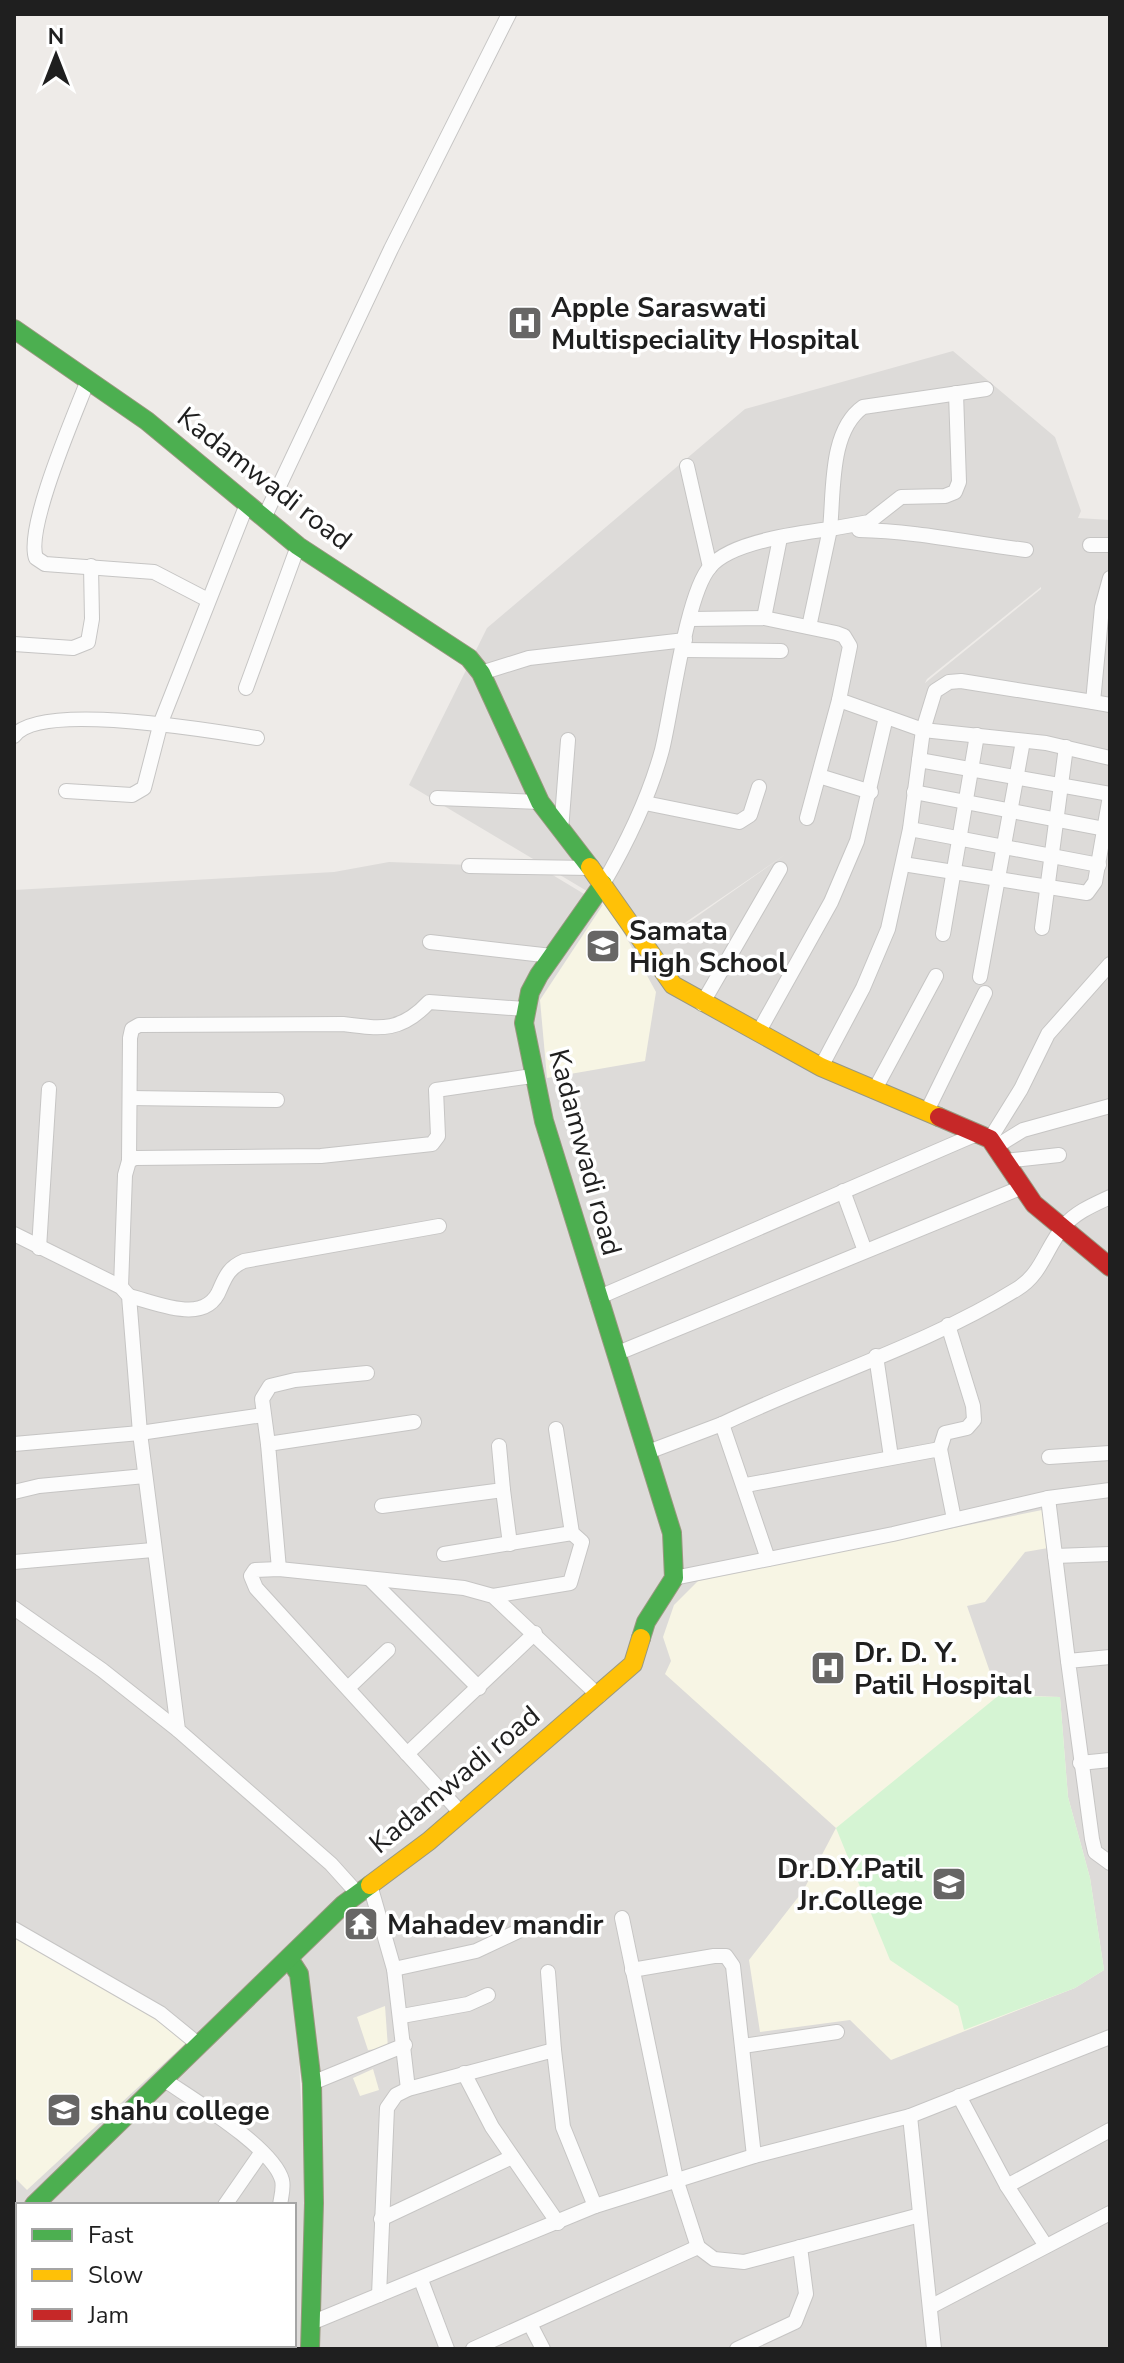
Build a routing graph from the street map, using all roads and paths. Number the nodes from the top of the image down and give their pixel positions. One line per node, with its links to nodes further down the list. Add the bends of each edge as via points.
1 (509, 14): 8 (street)
2 (14, 329): 3 (street, Kadamwadi road)
3 (88, 380): 7 (street, Kadamwadi road); 15 (street, via 44,501 33,553 45,564)
4 (986, 389): 5 (street)
5 (956, 393): 9 (street, via 863,407 851,415 839,449); 9 (street, via 955,492 901,497 869,522)
6 (687, 466): 16 (street)
7 (247, 504): 8 (street, Kadamwadi road); 18 (street)
8 (264, 518): 13 (street, Kadamwadi road)
9 (830, 529): 10 (street); 14 (street, via 915,531 942,540); 22 (street)
10 (780, 538): 16 (street, via 733,551); 20 (street)
11 (1090, 545): 12 (street)
12 (1110, 545)
13 (298, 546): 26 (street, Kadamwadi road, via 469,658); 27 (street)
14 (1026, 550)
15 (91, 566): 18 (street, via 154,572); 23 (street, via 88,642 73,648)
16 (710, 567): 21 (street)
17 (1110, 578): 19 (street)
18 (208, 600): 32 (street)
19 (1106, 608): 29 (street)
20 (764, 618): 21 (street); 22 (street)
21 (691, 619): 24 (street)
22 (809, 627): 28 (street, via 848,640)
23 (14, 644)
24 (684, 645): 25 (street); 26 (street, via 529,658); 53 (street, via 663,747)
25 (781, 651)
26 (481, 673): 52 (street, Kadamwadi road)
27 (246, 688)
28 (839, 700): 31 (street); 43 (street)
29 (1093, 702): 30 (street); 33 (street, via 949,682 931,698)
30 (1110, 705)
31 (886, 717): 33 (street); 48 (street)
32 (161, 722): 35 (street, via 45,720); 36 (street); 47 (street, via 141,792)
33 (923, 730): 34 (street); 41 (street)
34 (977, 735): 38 (street); 42 (street)
35 (14, 736)
36 (257, 738)
37 (568, 740): 60 (street)
38 (1023, 741): 39 (street); 44 (street)
39 (1066, 747): 40 (street); 45 (street)
40 (1110, 758)
41 (919, 760): 42 (street); 49 (street)
42 (972, 770): 44 (street); 54 (street)
43 (819, 776): 48 (street); 56 (street)
44 (1017, 778): 45 (street); 55 (street)
45 (1061, 785): 50 (street); 57 (street)
46 (759, 787): 53 (street, via 750,815 739,822)
47 (66, 791)
48 (871, 792): 83 (street, via 831,902)
49 (914, 792): 54 (street); 58 (street)
50 (1110, 795): 59 (street)
51 (437, 798): 52 (street)
52 (540, 802): 60 (street, Kadamwadi road)
53 (645, 803): 71 (street)
54 (966, 803): 55 (street); 61 (street)
55 (1012, 811): 57 (street); 62 (street)
56 (807, 818)
57 (1057, 819): 59 (street); 63 (street)
58 (910, 829): 61 (street); 64 (street)
59 (1108, 830): 65 (street)
60 (561, 831): 67 (street, Kadamwadi road)
61 (961, 838): 62 (street); 69 (street)
62 (1005, 846): 63 (street); 70 (street)
63 (1052, 855): 65 (street); 72 (street)
64 (903, 864): 69 (street); 84 (street, via 878,957)
65 (1099, 865): 72 (street, via 1094,888 1087,893)
66 (469, 866): 67 (street)
67 (591, 868): 71 (street, Kadamwadi road)
68 (780, 869): 81 (street)
69 (955, 872): 70 (street); 74 (street)
70 (999, 879): 72 (street); 79 (street)
71 (603, 884): 76 (street); 81 (street, Kadamwadi road, via 658,968)
72 (1047, 889): 73 (street)
73 (1042, 928)
74 (943, 934)
75 (430, 942): 76 (street)
76 (552, 956): 82 (street)
77 (1110, 964): 92 (street, via 1048,1034)
78 (936, 976): 87 (street)
79 (980, 977)
80 (985, 993): 91 (street)
81 (702, 1004): 83 (street, Kadamwadi road)
82 (525, 1009): 85 (street, Kadamwadi road); 88 (street, via 429,1002 400,1026 374,1028 139,1025 130,1038)
83 (758, 1033): 84 (street, Kadamwadi road)
84 (821, 1067): 87 (street, Kadamwadi road)
85 (532, 1076): 94 (street, via 436,1090 438,1136 432,1144 321,1156); 105 (street, Kadamwadi road)
86 (49, 1089): 101 (street)
87 (874, 1091): 91 (street, Kadamwadi road)
88 (130, 1098): 89 (street); 94 (street)
89 (277, 1100)
90 (1110, 1106): 92 (street, via 1023,1130)
91 (927, 1111): 92 (street, Kadamwadi road)
92 (993, 1145): 93 (street); 95 (street); 96 (street)
93 (1059, 1155)
94 (129, 1161): 104 (street)
95 (1020, 1188): 99 (street); 102 (street)
96 (843, 1191): 102 (street); 105 (street)
97 (1110, 1197): 99 (street)
98 (439, 1226): 104 (street, via 244,1261 234,1265 217,1297 203,1309 191,1311)
99 (1062, 1228): 103 (street); 106 (street, via 1034,1276 1019,1289)
100 (14, 1234): 101 (street)
101 (39, 1248): 104 (street)
102 (865, 1251): 107 (street)
103 (1107, 1261)
104 (125, 1292): 114 (street)
105 (597, 1298): 107 (street, Kadamwadi road)
106 (948, 1325): 108 (street); 118 (street, via 974,1414 967,1428 945,1433)
107 (618, 1353): 119 (street, Kadamwadi road)
108 (876, 1356): 112 (street); 121 (street)
109 (367, 1373): 110 (street, via 270,1386 262,1399)
110 (263, 1415): 114 (street); 116 (street)
111 (414, 1422): 116 (street)
112 (722, 1424): 119 (street); 124 (street)
113 (556, 1429): 131 (street)
114 (140, 1433): 115 (street); 123 (street)
115 (14, 1444)
116 (268, 1444): 139 (street)
117 (499, 1446): 125 (street)
118 (940, 1449): 121 (street); 130 (street)
119 (648, 1452): 140 (street, Kadamwadi road, via 672,1533)
120 (1110, 1453): 122 (street)
121 (891, 1457): 124 (street)
122 (1049, 1457)
123 (145, 1476): 127 (street); 133 (street)
124 (746, 1485): 137 (street)
125 (503, 1490): 129 (street); 132 (street)
126 (1110, 1490): 128 (street)
127 (14, 1492)
128 (1048, 1498): 130 (street); 136 (street)
129 (382, 1506)
130 (954, 1519): 137 (street)
131 (572, 1533): 132 (street); 142 (street, via 582,1542 570,1583)
132 (510, 1544): 134 (street)
133 (153, 1550): 138 (street); 151 (street)
134 (444, 1554)
135 (1110, 1554): 136 (street)
136 (1055, 1556): 147 (street)
137 (768, 1559): 140 (street)
138 (14, 1562)
139 (279, 1569): 141 (street); 148 (street, via 255,1570 252,1582)
140 (674, 1578): 150 (street, Kadamwadi road, via 646,1622 633,1664)
141 (371, 1580): 142 (street, via 464,1588); 149 (street)
142 (493, 1596): 144 (street)
143 (14, 1608): 151 (street)
144 (535, 1633): 149 (street); 150 (street)
145 (388, 1650): 148 (street)
146 (1110, 1657): 147 (street)
147 (1068, 1661): 154 (street)
148 (348, 1688): 152 (street)
149 (479, 1688): 152 (street)
150 (599, 1696): 155 (street, Kadamwadi road)
151 (178, 1730): 157 (street)
152 (407, 1754): 155 (street)
153 (1110, 1760): 154 (street)
154 (1080, 1763): 156 (street, via 1095,1852)
155 (461, 1813): 157 (street, Kadamwadi road)
156 (1110, 1863)
157 (364, 1890): 161 (street, Kadamwadi road); 162 (street)
158 (622, 1918): 163 (street)
159 (527, 1927): 162 (street, via 476,1951)
160 (14, 1929): 169 (street, via 160,2013)
161 (290, 1960): 169 (street); 175 (street, via 299,1974)
162 (394, 1969): 166 (street)
163 (632, 1970): 171 (street, via 726,1956 733,1966); 183 (street)
164 (548, 1972): 172 (street)
165 (488, 1995): 166 (street)
166 (402, 2016): 170 (street)
167 (837, 2032): 171 (street)
168 (1110, 2037): 177 (street)
169 (198, 2044): 174 (street)
170 (405, 2045): 175 (street); 176 (street)
171 (743, 2046): 181 (street)
172 (554, 2050): 173 (street); 188 (street, via 563,2127)
173 (464, 2073): 176 (street); 182 (street)
174 (163, 2079): 180 (street, via 222,2118); 185 (street)
175 (312, 2083): 199 (street)
176 (408, 2089): 191 (street, via 387,2108)
177 (959, 2096): 178 (street); 184 (street)
178 (910, 2116): 181 (street); 190 (street)
179 (1110, 2130): 184 (street)
180 (261, 2153): 186 (street); 187 (street, via 282,2181)
181 (754, 2156): 183 (street)
182 (512, 2157): 191 (street); 192 (street)
183 (676, 2179): 188 (street); 194 (street)
184 (1007, 2186): 193 (street)
185 (36, 2203)
186 (226, 2203)
187 (280, 2203)
188 (595, 2206): 192 (street)
189 (1110, 2213): 193 (street)
190 (920, 2215): 195 (street); 198 (street)
191 (381, 2219): 197 (street)
192 (558, 2223): 196 (street)
193 (1046, 2246): 198 (street)
194 (698, 2247): 195 (street, via 729,2262); 200 (street)
195 (800, 2247): 205 (street, via 806,2294 795,2322)
196 (421, 2280): 197 (street); 202 (street)
197 (379, 2295): 199 (street)
198 (930, 2307): 206 (street)
199 (311, 2323): 201 (street)
200 (530, 2324): 203 (street); 204 (street)
201 (310, 2349)
202 (447, 2349)
203 (473, 2349)
204 (543, 2349)
205 (737, 2349)
206 (934, 2349)

